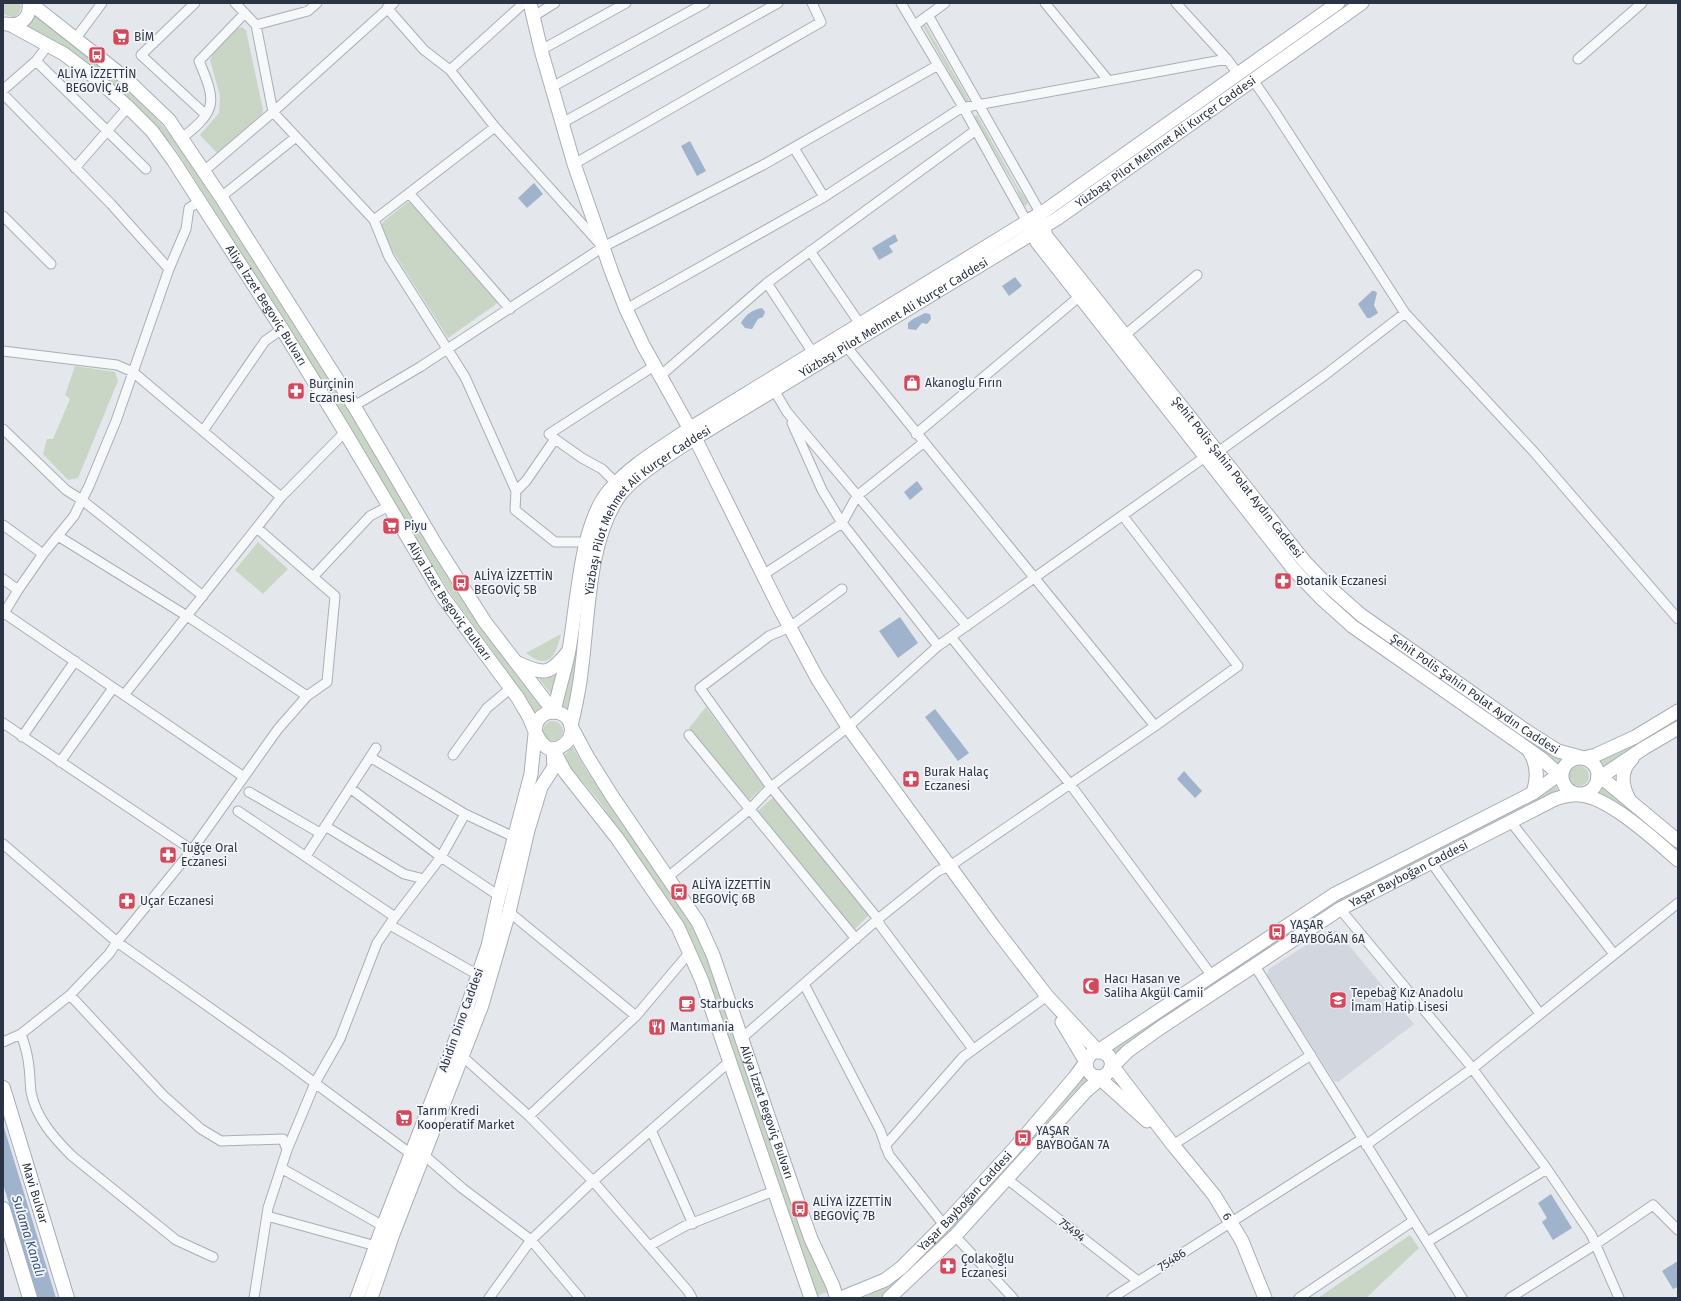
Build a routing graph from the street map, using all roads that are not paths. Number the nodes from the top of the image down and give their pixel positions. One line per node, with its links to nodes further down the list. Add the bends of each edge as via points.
1 (29, 3): 28 (main road, via 26,18); 29 (main road, Aliya İzzet Begoviç Bulvarı)
2 (102, 3): 29 (street)
3 (195, 3): 47 (street, via 141,55)
4 (235, 3): 23 (street)
5 (317, 3): 26 (street, via 308,10)
6 (524, 3): 36 (street)
7 (530, 3): 24 (main road)
8 (555, 3): 24 (street)
9 (626, 3): 31 (street)
10 (705, 3): 40 (street)
11 (757, 3): 22 (street)
12 (778, 3): 22 (street)
13 (812, 3): 55 (street, via 821,22)
14 (901, 3): 27 (street)
15 (945, 3): 25 (street)
16 (1045, 3): 38 (street)
17 (1176, 3): 32 (street)
18 (1338, 3): 37 (main road, Yüzbaşı Pilot Mehmet Ali Kurçer Caddesi)
19 (1362, 3): 39 (main road, Yüzbaşı Pilot Mehmet Ali Kurçer Caddesi)
20 (1642, 3): 33 (street)
21 (390, 6): 36 (street, via 424,50); 46 (street)
22 (762, 12): 48 (street)
23 (245, 13): 26 (street); 47 (street, via 199,61 211,97)
24 (534, 16): 31 (main road)
25 (928, 16): 27 (street); 43 (street)
26 (256, 25): 46 (street)
27 (915, 25): 35 (street)
28 (6, 27): 30 (main road, Aliya İzzet Begoviç Bulvarı)
29 (76, 38): 53 (main road, Aliya İzzet Begoviç Bulvarı, via 147,98 169,120)
30 (48, 45): 34 (street); 44 (main road, Aliya İzzet Begoviç Bulvarı, via 64,54)
31 (541, 50): 40 (main road)
32 (1227, 59): 37 (street); 38 (street)
33 (1578, 60)
34 (36, 61): 41 (street); 51 (street)
35 (938, 65): 45 (street); 54 (street)
36 (450, 70): 49 (street)
37 (1238, 74): 65 (main road, Yüzbaşı Pilot Mehmet Ali Kurçer Caddesi)
38 (1108, 80): 43 (street)
39 (1252, 80): 65 (main road, Yüzbaşı Pilot Mehmet Ali Kurçer Caddesi, via 1058,218); 75 (street)
40 (552, 87): 48 (main road)
41 (3, 90)
42 (3, 94): 56 (street)
43 (978, 104): 45 (street); 65 (street, via 1037,208)
44 (128, 107): 51 (street); 62 (main road, Aliya İzzet Begoviç Bulvarı, via 152,131)
45 (963, 107): 50 (street); 61 (street)
46 (273, 112): 52 (street); 58 (street)
47 (206, 115): 53 (street, via 199,125)
48 (562, 123): 55 (main road)
49 (495, 126): 59 (street); 66 (street)
50 (976, 130): 65 (street); 67 (street)
51 (107, 131): 56 (street); 57 (street)
52 (296, 137): 60 (street); 64 (street)
53 (182, 138): 58 (main road, Aliya İzzet Begoviç Bulvarı)
54 (794, 148): 61 (street); 66 (street)
55 (574, 164): 66 (main road)
56 (75, 168): 69 (street)
57 (146, 169)
58 (204, 171): 60 (main road, Aliya İzzet Begoviç Bulvarı)
59 (409, 193): 64 (street); 73 (street)
60 (221, 197): 86 (main road, Aliya İzzet Begoviç Bulvarı)
61 (824, 197): 74 (street)
62 (200, 201): 69 (street, via 189,208 186,228); 77 (main road, Aliya İzzet Begoviç Bulvarı)
63 (3, 216): 68 (street)
64 (374, 220): 80 (street, via 389,256)
65 (1036, 224): 72 (main road, Şehit Polis Şahin Polat Aydın Caddesi, via 1037,242); 76 (main road, Yüzbaşı Pilot Mehmet Ali Kurçer Caddesi); 78 (main road, Şehit Polis Şahin Polat Aydın Caddesi); 79 (main road, Yüzbaşı Pilot Mehmet Ali Kurçer Caddesi)
66 (603, 247): 73 (street); 74 (main road)
67 (810, 251): 71 (street); 76 (street)
68 (50, 264)
69 (169, 269): 84 (street)
70 (1197, 275): 78 (street)
71 (767, 283): 82 (street); 83 (street)
72 (1080, 296): 92 (street); 96 (main road, Şehit Polis Şahin Polat Aydın Caddesi)
73 (510, 308): 80 (street)
74 (626, 309): 83 (main road)
75 (1405, 313): 95 (street, via 1325,375); 119 (street, via 1534,452)
76 (860, 324): 82 (main road, Yüzbaşı Pilot Mehmet Ali Kurçer Caddesi)
77 (282, 329): 89 (street, via 265,341); 90 (main road, Aliya İzzet Begoviç Bulvarı)
78 (1125, 335): 95 (main road, Şehit Polis Şahin Polat Aydın Caddesi)
79 (846, 346): 85 (main road, Yüzbaşı Pilot Mehmet Ali Kurçer Caddesi); 92 (street)
80 (448, 349): 86 (street); 98 (street, via 465,377)
81 (3, 351): 84 (street, via 117,365)
82 (813, 353): 91 (main road, Yüzbaşı Pilot Mehmet Ali Kurçer Caddesi)
83 (656, 371): 91 (main road); 93 (street, via 549,434)
84 (133, 372): 89 (street); 101 (street, via 116,421)
85 (774, 390): 87 (street); 91 (main road, Yüzbaşı Pilot Mehmet Ali Kurçer Caddesi)
86 (354, 406): 126 (main road, Aliya İzzet Begoviç Bulvarı, via 436,545 485,622)
87 (787, 412): 99 (street); 104 (street, via 822,490)
88 (3, 429): 101 (street, via 66,490)
89 (203, 431): 100 (street)
90 (345, 432): 100 (street); 102 (main road, Aliya İzzet Begoviç Bulvarı)
91 (692, 433): 97 (main road, Yüzbaşı Pilot Mehmet Ali Kurçer Caddesi, via 633,468); 110 (main road); 134 (main road, Yüzbaşı Pilot Mehmet Ali Kurçer Caddesi, via 638,477 621,494 608,513 594,565 580,687)
92 (916, 434): 94 (street)
93 (555, 439): 97 (street, via 602,469); 98 (street)
94 (923, 443): 99 (street); 113 (street)
95 (1218, 452): 147 (main road, Şehit Polis Şahin Polat Aydın Caddesi, via 1305,562 1361,615 1525,730 1558,751)
96 (1205, 457): 103 (street); 142 (main road, Şehit Polis Şahin Polat Aydın Caddesi, via 1295,571 1322,599 1352,626)
97 (616, 483): 108 (main road, Yüzbaşı Pilot Mehmet Ali Kurçer Caddesi, via 597,509)
98 (516, 491): 108 (street, via 514,510 555,542)
99 (857, 496): 104 (street); 120 (street)
100 (281, 497): 106 (street)
101 (82, 500): 107 (street, via 74,516); 116 (street)
102 (389, 506): 111 (street, via 370,516); 128 (main road, Aliya İzzet Begoviç Bulvarı, via 443,597)
103 (1123, 516): 113 (street); 135 (street, via 1238,666)
104 (842, 523): 110 (street); 123 (street)
105 (3, 525): 109 (street)
106 (257, 528): 111 (street); 116 (street)
107 (58, 536): 109 (street); 118 (street)
108 (587, 542): 124 (main road, Yüzbaşı Pilot Mehmet Ali Kurçer Caddesi)
109 (43, 554): 115 (street)
110 (764, 575): 121 (main road)
111 (313, 577): 130 (street, via 335,596 327,682)
112 (3, 579): 115 (street)
113 (1034, 579): 120 (street); 135 (street)
114 (842, 589): 121 (street)
115 (18, 590): 117 (street)
116 (203, 596): 118 (street)
117 (4, 614): 125 (street)
118 (187, 616): 129 (street); 130 (street)
119 (1678, 619)
120 (967, 626): 122 (street)
121 (790, 627): 136 (main road, via 817,678); 153 (street, via 769,636 700,688)
122 (951, 637): 123 (street); 152 (street)
123 (938, 646): 136 (street)
124 (569, 651): 126 (main road, via 557,666 545,672 533,670); 132 (main road, Yüzbaşı Pilot Mehmet Ali Kurçer Caddesi)
125 (75, 661): 127 (street); 140 (street)
126 (516, 662): 132 (main road, Aliya İzzet Begoviç Bulvarı)
127 (113, 688): 129 (street); 148 (street)
128 (511, 688): 138 (main road, Aliya İzzet Begoviç Bulvarı, via 528,716); 145 (street, via 487,708)
129 (124, 695): 150 (street)
130 (307, 696): 150 (street, via 278,729)
131 (1678, 711): 147 (main road, via 1616,746)
132 (554, 712): 134 (main road, via 565,716); 138 (main road, via 541,716 537,721)
133 (3, 723): 140 (street)
134 (571, 726): 144 (main road, via 568,742); 173 (main road, Aliya İzzet Begoviç Bulvarı, via 591,763)
135 (1155, 726): 152 (street)
136 (848, 727): 153 (street); 172 (main road)
137 (1678, 728): 143 (main road)
138 (535, 734): 144 (main road, via 543,744); 164 (main road, Abidin Dino Caddesi, via 531,774)
139 (689, 735): 159 (street)
140 (22, 737): 148 (street)
141 (376, 748): 146 (street)
142 (1526, 748): 149 (main road, Şehit Polis Şahin Polat Aydın Caddesi); 156 (main road, via 1536,765 1537,778)
143 (1644, 748): 151 (main road); 158 (main road, via 1626,764 1622,776)
144 (553, 749): 178 (main road, Abidin Dino Caddesi, via 554,767 541,787); 183 (main road, Aliya İzzet Begoviç Bulvarı, via 565,772 617,838 678,927)
145 (453, 755)
146 (370, 757): 154 (street); 161 (street)
147 (1584, 758): 149 (main road, via 1572,759 1566,763); 151 (main road, via 1594,765)
148 (60, 762): 167 (street)
149 (1561, 773): 156 (main road, Yaşar Bayboğan Caddesi); 157 (main road, via 1564,786)
150 (244, 777): 167 (street)
151 (1598, 777): 157 (main road, via 1594,788 1584,794); 158 (main road)
152 (1070, 784): 172 (street); 187 (street)
153 (772, 787): 159 (street); 179 (street)
154 (350, 788): 163 (street); 169 (street)
155 (249, 792): 163 (street)
156 (1533, 793): 187 (main road, Yaşar Bayboğan Caddesi, via 1336,894)
157 (1578, 794): 162 (main road, Yaşar Bayboğan Caddesi, via 1555,799); 170 (main road, via 1593,798 1617,812)
158 (1630, 803): 165 (main road)
159 (749, 810): 173 (street); 181 (street)
160 (238, 811): 168 (street)
161 (465, 814): 164 (street); 169 (street)
162 (1511, 822): 171 (main road, Yaşar Bayboğan Caddesi); 184 (street)
163 (323, 830): 168 (street); 174 (street, via 404,874)
164 (514, 837): 175 (main road, Abidin Dino Caddesi)
165 (1678, 841)
166 (3, 844): 182 (street)
167 (192, 850): 182 (street)
168 (306, 856): 180 (street)
169 (441, 857): 174 (street); 175 (street)
170 (1678, 860)
171 (1431, 862): 177 (main road, Yaşar Bayboğan Caddesi); 191 (street)
172 (950, 866): 179 (street, via 938,871); 190 (main road)
173 (668, 877): 194 (main road, Aliya İzzet Begoviç Bulvarı, via 698,922 713,955)
174 (424, 879): 180 (street)
175 (499, 896): 186 (main road, Abidin Dino Caddesi, via 488,946)
176 (1678, 903): 184 (street, 75486)
177 (1340, 909): 185 (main road, Yaşar Bayboğan Caddesi); 202 (street)
178 (509, 912): 192 (street); 199 (main road, Abidin Dino Caddesi, via 482,1005)
179 (878, 919): 181 (street); 196 (street)
180 (392, 921): 186 (street); 204 (street, via 377,943 340,1039)
181 (856, 939): 188 (street)
182 (117, 942): 189 (street); 204 (street)
183 (690, 952): 192 (street); 200 (main road, Aliya İzzet Begoviç Bulvarı)
184 (1614, 954): 191 (street, 75486)
185 (1255, 966): 198 (street); 203 (main road, Yaşar Bayboğan Caddesi, via 1160,1028 1128,1051)
186 (478, 975): 212 (main road, Abidin Dino Caddesi)
187 (1212, 976): 197 (main road, Yaşar Bayboğan Caddesi)
188 (804, 984): 194 (street); 210 (street, via 880,1130)
189 (70, 995): 193 (street); 211 (street, via 163,1095 201,1129 221,1141 283,1139)
190 (1047, 996): 196 (street); 197 (main road); 201 (main road)
191 (1540, 1014): 202 (street, 75486)
192 (636, 1016): 206 (street)
193 (20, 1034): 195 (street); 232 (street, via 28,1056 31,1092 35,1106 57,1141 176,1240)
194 (742, 1038): 244 (main road, Aliya İzzet Begoviç Bulvarı, via 796,1197 832,1286)
195 (3, 1042)
196 (973, 1049): 210 (street, via 963,1056)
197 (1098, 1051): 201 (main road, via 1090,1055); 203 (main road, via 1111,1059)
198 (1311, 1055): 208 (street); 209 (street)
199 (462, 1056): 206 (street); 212 (main road, Abidin Dino Caddesi)
200 (729, 1062): 207 (street); 217 (main road, Aliya İzzet Begoviç Bulvarı)
201 (1086, 1062): 203 (main road, via 1087,1070 1093,1076); 223 (main road, Yaşar Bayboğan Caddesi, via 1016,1146)
202 (1472, 1068): 208 (street, 75486); 214 (street)
203 (1106, 1072): 209 (main road, 6, via 1117,1072); 215 (main road, Yaşar Bayboğan Caddesi)
204 (315, 1083): 211 (street); 212 (street)
205 (3, 1088): 236 (main road, Mavi Bulvar)
206 (529, 1116): 216 (street)
207 (651, 1130): 216 (street); 222 (street)
208 (1364, 1142): 220 (street, 75486); 221 (street)
209 (1173, 1145): 220 (main road, 6, via 1214,1195)
210 (885, 1146): 223 (street, via 889,1155)
211 (287, 1150): 213 (street)
212 (417, 1154): 224 (main road, Abidin Dino Caddesi); 227 (street); 239 (main road, Abidin Dino Caddesi, via 393,1234)
213 (281, 1168): 219 (street); 224 (street)
214 (1547, 1169): 228 (street); 229 (street)
215 (1007, 1179): 226 (main road, Yaşar Bayboğan Caddesi); 233 (street, 75494)
216 (592, 1181): 227 (street); 231 (street)
217 (774, 1191): 222 (street); 243 (main road, Aliya İzzet Begoviç Bulvarı)
218 (3, 1209): 235 (main road)
219 (267, 1216): 230 (street); 237 (street)
220 (1231, 1221): 233 (street, 75486); 247 (main road, 6)
221 (1413, 1221): 228 (street); 248 (street)
222 (693, 1224): 231 (street)
223 (944, 1225): 244 (main road, Yaşar Bayboğan Caddesi, via 886,1280)
224 (383, 1226): 230 (main road, Abidin Dino Caddesi)
225 (1678, 1230): 229 (street, via 1653,1205)
226 (955, 1236): 234 (main road, Yaşar Bayboğan Caddesi); 245 (street)
227 (532, 1240): 240 (street); 241 (street)
228 (1427, 1242): 249 (street)
229 (1596, 1244): 250 (street); 251 (street)
230 (376, 1246): 238 (main road, Abidin Dino Caddesi)
231 (649, 1246): 242 (street)
232 (212, 1258)
233 (1138, 1281): 246 (street, 75486)
234 (891, 1297)
235 (30, 1298)
236 (67, 1298)
237 (254, 1298)
238 (357, 1298)
239 (370, 1298)
240 (489, 1298)
241 (580, 1298)
242 (692, 1298)
243 (811, 1298)
244 (834, 1298)
245 (1013, 1298)
246 (1112, 1298)
247 (1265, 1298)
248 (1299, 1298)
249 (1462, 1298)
250 (1510, 1298)
251 (1619, 1298)

